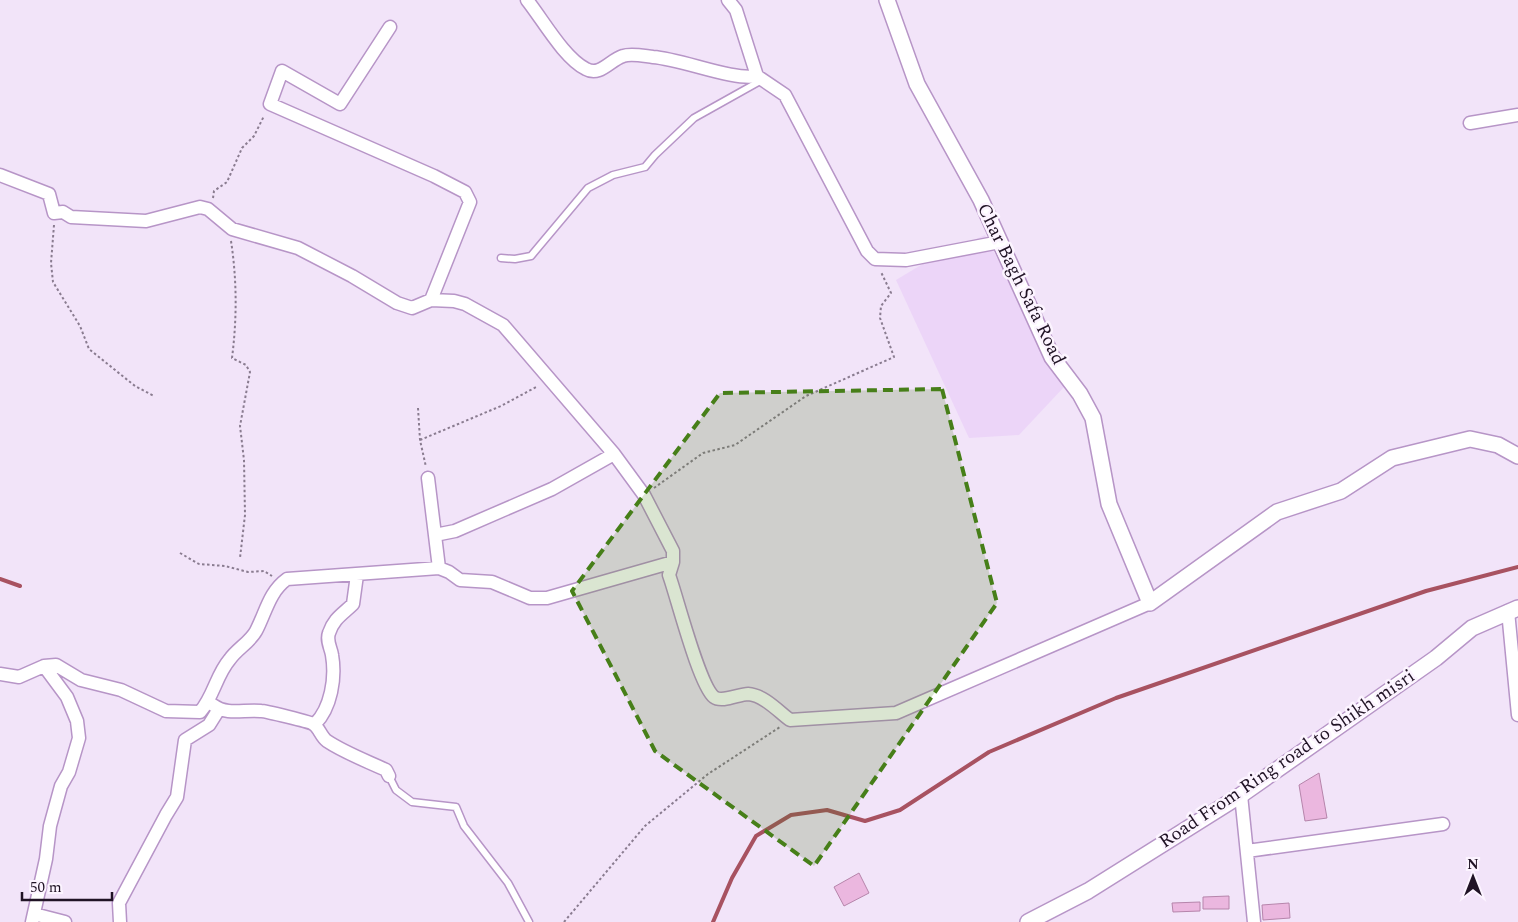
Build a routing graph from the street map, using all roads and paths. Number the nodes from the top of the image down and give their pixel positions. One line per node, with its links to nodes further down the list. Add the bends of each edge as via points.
1 (527, 0): 5 (street, via 575,63 588,71 600,70 624,55 700,65 746,78)
2 (728, 0): 5 (street, via 736,10)
3 (887, 0): 13 (street, Char Bagh Safa Road, via 917,84 982,200)
4 (390, 27): 6 (street, via 340,104 282,71)
5 (760, 77): 14 (lane, via 694,118 645,167 613,176 588,188 531,256 515,260); 15 (street, via 785,95 867,251)
6 (270, 104): 10 (path, via 254,136 242,148 227,182 214,191 212,197); 16 (street, via 465,192 470,202)
7 (1518, 115): 8 (street)
8 (1470, 123)
9 (0, 175): 11 (street, via 49,194)
10 (217, 202)
11 (54, 213): 12 (street, via 63,212 71,217 146,221 200,207 208,209); 18 (path, via 53,282 80,326 89,349 135,386)
12 (232, 229): 16 (street, via 298,248 396,303 412,308); 27 (path, via 227,232 235,269 236,323 232,358 246,365 250,372 240,426 245,515)
13 (1000, 242): 15 (street, via 906,260); 32 (street, Char Bagh Safa Road, via 1052,357 1080,394 1093,418 1109,504)
14 (501, 258)
15 (875, 259): 24 (path, via 891,293 881,306 880,318 894,357 806,396 735,445 703,454)
16 (431, 300): 17 (street, via 465,304 503,325)
17 (548, 377): 20 (path, via 533,390 501,406); 21 (street)
18 (154, 396)
19 (418, 408): 20 (path)
20 (420, 440): 23 (path)
21 (614, 454): 24 (street); 25 (street, via 552,490 455,531)
22 (1518, 456): 32 (street, via 1498,445 1470,439 1392,458 1341,491 1276,512)
23 (428, 478): 25 (street)
24 (644, 494): 28 (street, via 673,551)
25 (435, 535): 29 (street)
26 (180, 553): 31 (path, via 199,564 248,572 264,571 271,574)
27 (240, 558)
28 (673, 562): 29 (street, via 547,598 530,598 492,582 460,580); 38 (street, via 669,574 703,680 714,697 750,694 764,700)
29 (438, 568): 30 (street)
30 (357, 575): 31 (street, via 287,579); 39 (street, via 353,604 340,613 328,634 333,683 324,716)
31 (276, 587): 36 (street, via 255,633 229,659 217,678)
32 (1150, 604): 38 (street, via 896,713)
33 (1513, 610): 37 (street); 41 (street, Road From Ring road to Shikh misri, via 1472,628 1436,658)
34 (44, 666): 35 (street, via 19,677); 36 (street, via 56,665 81,680 121,690 166,711 200,712); 44 (street, via 67,697 80,738 50,826)
35 (0, 674)
36 (214, 706): 39 (street, via 232,712 262,711); 46 (street, via 209,725 185,740 177,797 119,903)
37 (1518, 715)
38 (790, 720): 48 (path, via 708,774 645,826)
39 (315, 724): 40 (street, via 325,740 386,770)
40 (389, 776): 47 (lane, via 396,790 412,802 456,807 464,826 508,883)
41 (1241, 796): 43 (street); 49 (street, Road From Ring road to Shikh misri, via 1088,890)
42 (1443, 824): 43 (street)
43 (1246, 851): 50 (street)
44 (33, 918): 45 (street)
45 (65, 922)
46 (120, 922)
47 (530, 922)
48 (564, 922)
49 (1028, 922)
50 (1254, 922)

